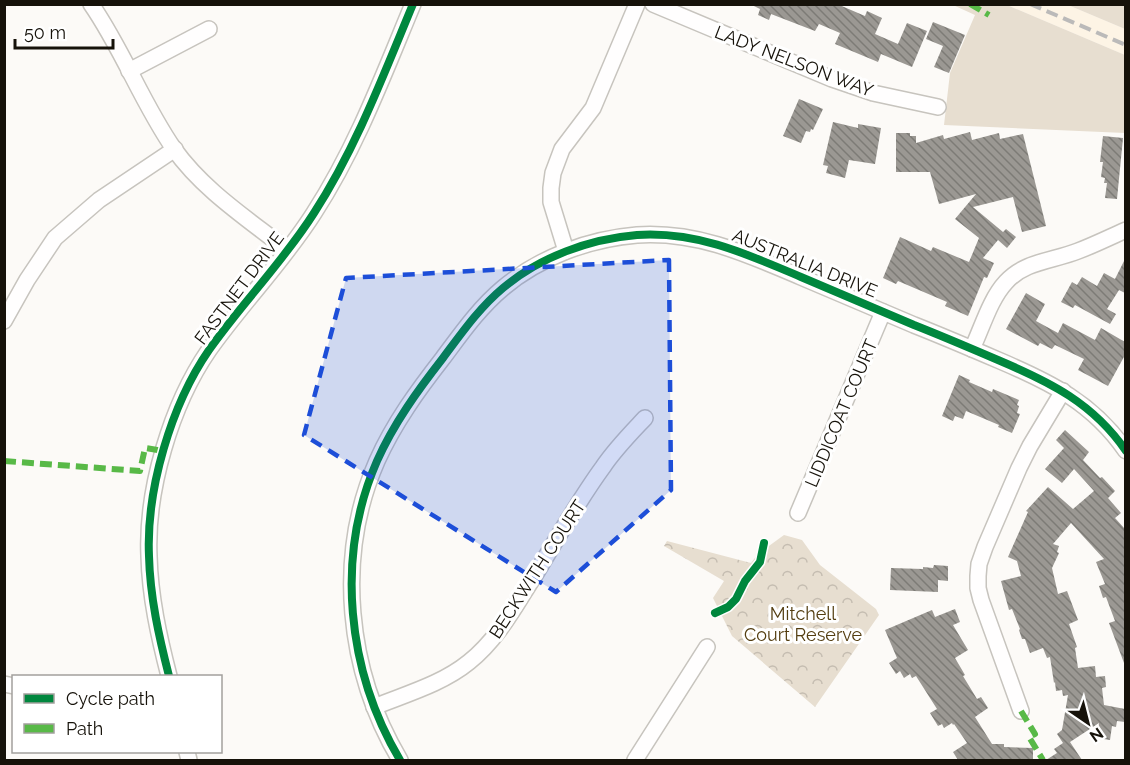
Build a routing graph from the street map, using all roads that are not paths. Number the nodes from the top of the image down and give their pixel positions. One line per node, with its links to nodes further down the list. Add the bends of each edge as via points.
1 (91, 4): 6 (street)
2 (413, 4): 10 (street, FASTNET DRIVE, via 344,163)
3 (637, 4): 11 (street, via 593,108 562,149 553,172 551,202)
4 (653, 4): 7 (street, LADY NELSON WAY, via 832,80)
5 (209, 29): 6 (street)
6 (129, 71): 8 (street)
7 (938, 107)
8 (175, 149): 10 (street, via 213,191); 13 (street, via 99,200 55,238)
9 (1125, 230): 14 (street, via 1076,252 1021,269 1005,282 994,299)
10 (287, 250): 20 (street, FASTNET DRIVE, via 208,352 185,393 164,451 151,512 149,555 155,616)
11 (566, 251): 12 (street, AUSTRALIA DRIVE, via 635,235 703,240 741,251); 21 (street, AUSTRALIA DRIVE, via 518,277 487,304 412,399 378,458 358,524 351,581 357,646)
12 (883, 312): 14 (street, AUSTRALIA DRIVE); 18 (street, LIDDICOAT COURT)
13 (4, 321)
14 (972, 349): 15 (street, AUSTRALIA DRIVE)
15 (1063, 392): 17 (street, AUSTRALIA DRIVE, via 1103,422); 22 (street, via 1018,468 985,547 978,576 981,600)
16 (645, 418): 21 (street, BECKWITH COURT, via 602,468 491,642 466,665 437,682)
17 (1125, 451)
18 (798, 513)
19 (707, 647): 24 (street)
20 (170, 675)
21 (374, 707): 23 (street, AUSTRALIA DRIVE)
22 (1021, 711)
23 (400, 760)
24 (635, 760)

